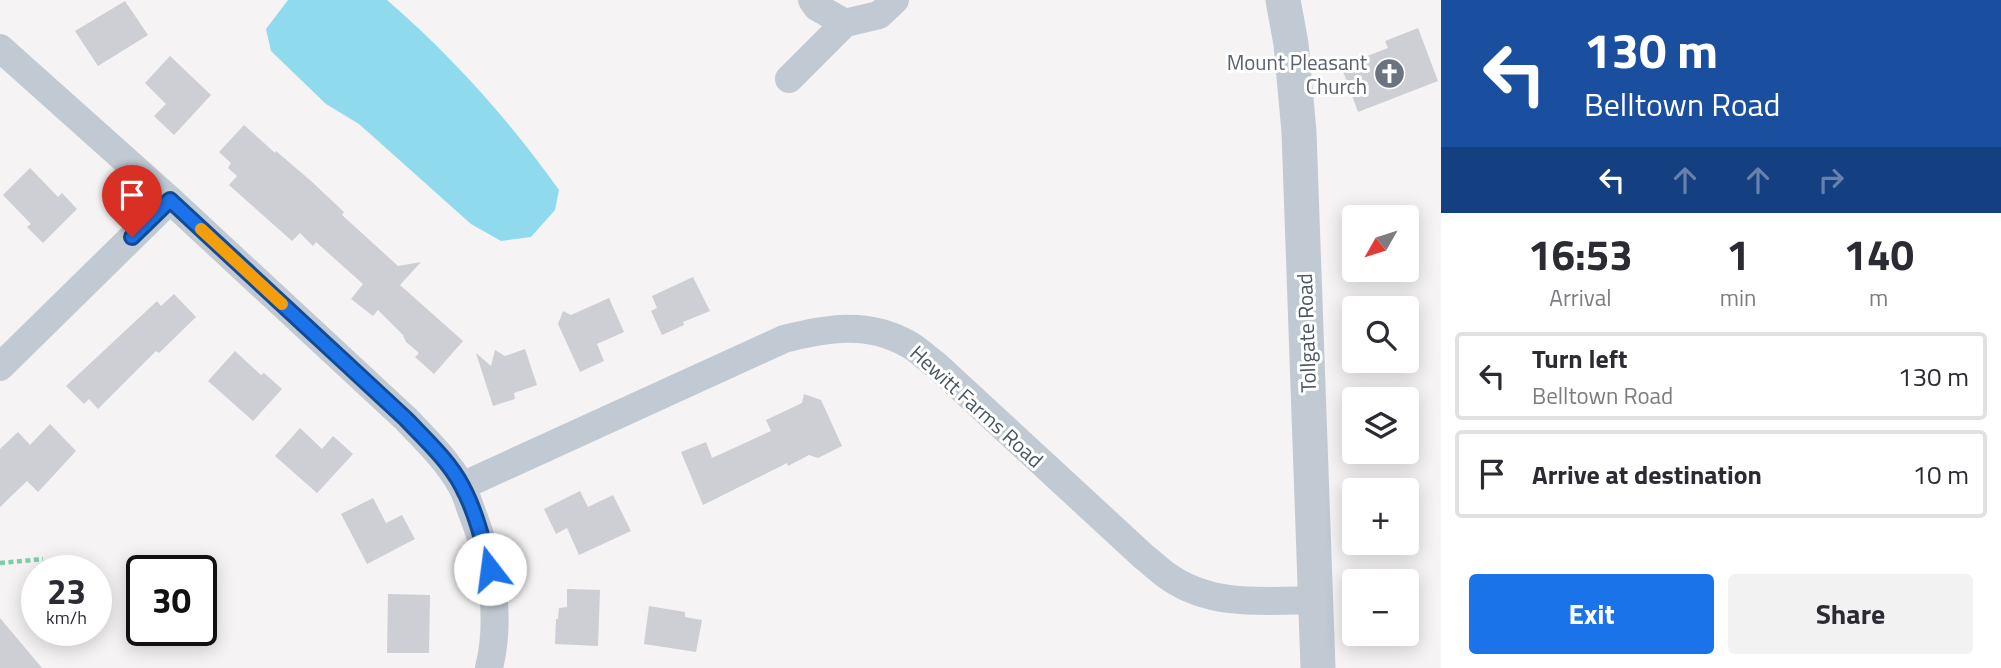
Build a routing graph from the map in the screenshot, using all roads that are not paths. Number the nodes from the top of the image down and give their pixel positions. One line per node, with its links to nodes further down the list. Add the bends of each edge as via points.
1 (812, 0): 4 (street)
2 (895, 0): 4 (street, via 879,15)
3 (1283, 0): 10 (street, Tollgate Road, via 1292,44 1299,132)
4 (845, 23): 6 (street)
5 (0, 48): 7 (street)
6 (789, 79)
7 (170, 200): 8 (street); 9 (street, via 406,419)
8 (0, 367)
9 (462, 486): 10 (street, Hewitt Farms Road, via 784,339 822,329 857,329 910,345 935,364 1170,578 1217,598); 11 (street, via 490,569 494,651)
10 (1314, 600): 12 (street, Tollgate Road)
11 (489, 668)
12 (1318, 668)

